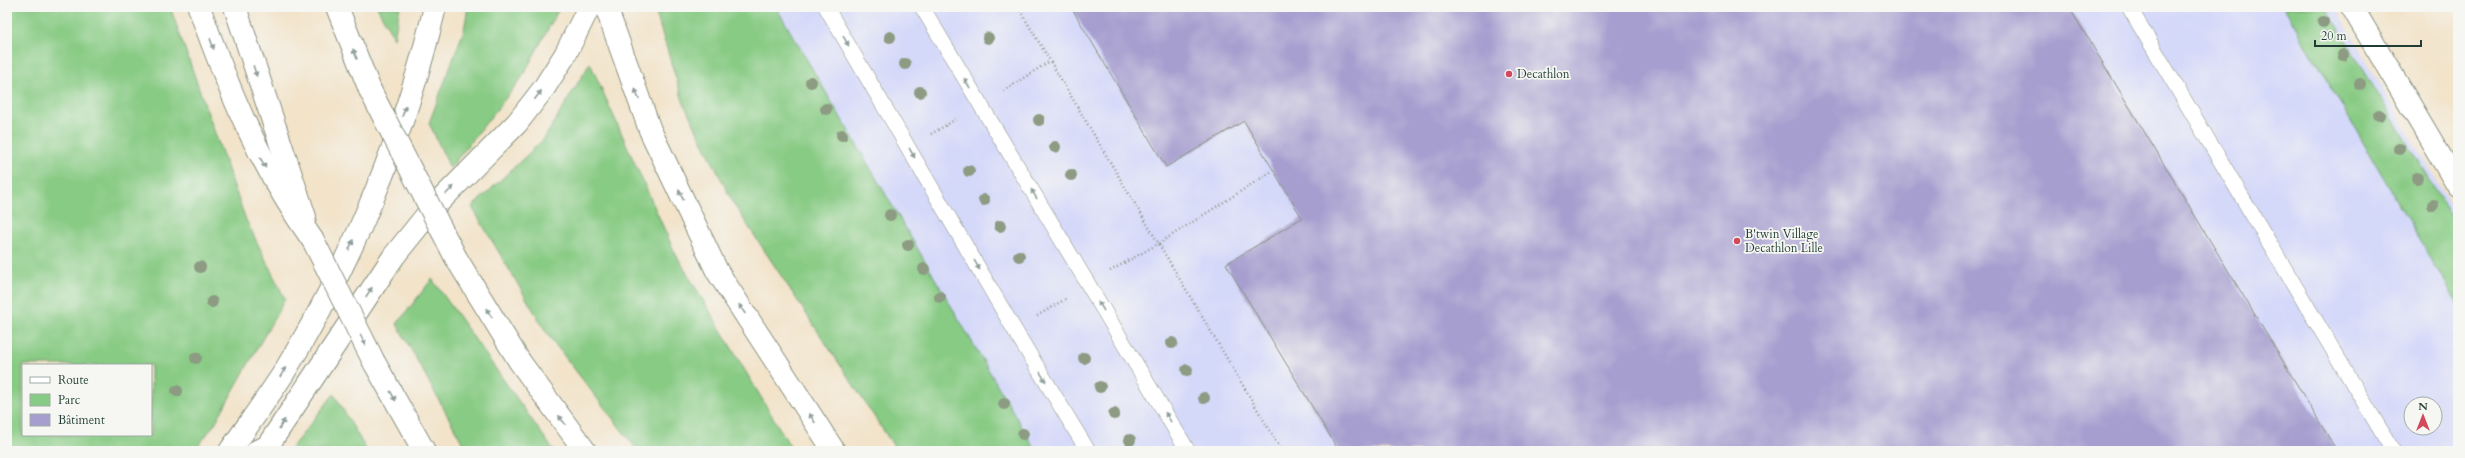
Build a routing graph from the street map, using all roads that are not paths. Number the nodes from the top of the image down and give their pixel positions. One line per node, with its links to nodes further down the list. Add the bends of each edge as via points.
1 (199, 7): 12 (main road, one-way to 12, via 236,107 261,159 284,201)
2 (235, 7): 12 (main road, one-way to 12)
3 (337, 7): 16 (main road, one-way to 3, bridge, via 520,362 456,258 370,90)
4 (435, 7): 13 (main road, one-way to 4, via 282,374 346,257 371,201 398,127)
5 (589, 7): 14 (main road, one-way to 5, via 267,447 376,281 414,231 431,210 517,123 535,99 565,55)
6 (606, 7): 17 (main road, one-way to 6, via 716,271 650,130)
7 (826, 7): 18 (lane, one-way to 18)
8 (922, 7): 19 (lane, one-way to 8)
9 (2128, 7): 20 (lane)
10 (2352, 7): 11 (main road)
11 (2458, 186)
12 (314, 242): 15 (main road, one-way to 15, bridge, via 374,362)
13 (230, 451)
14 (257, 451)
15 (424, 451)
16 (585, 451)
17 (834, 451)
18 (1088, 451)
19 (1188, 451)
20 (2393, 451)

